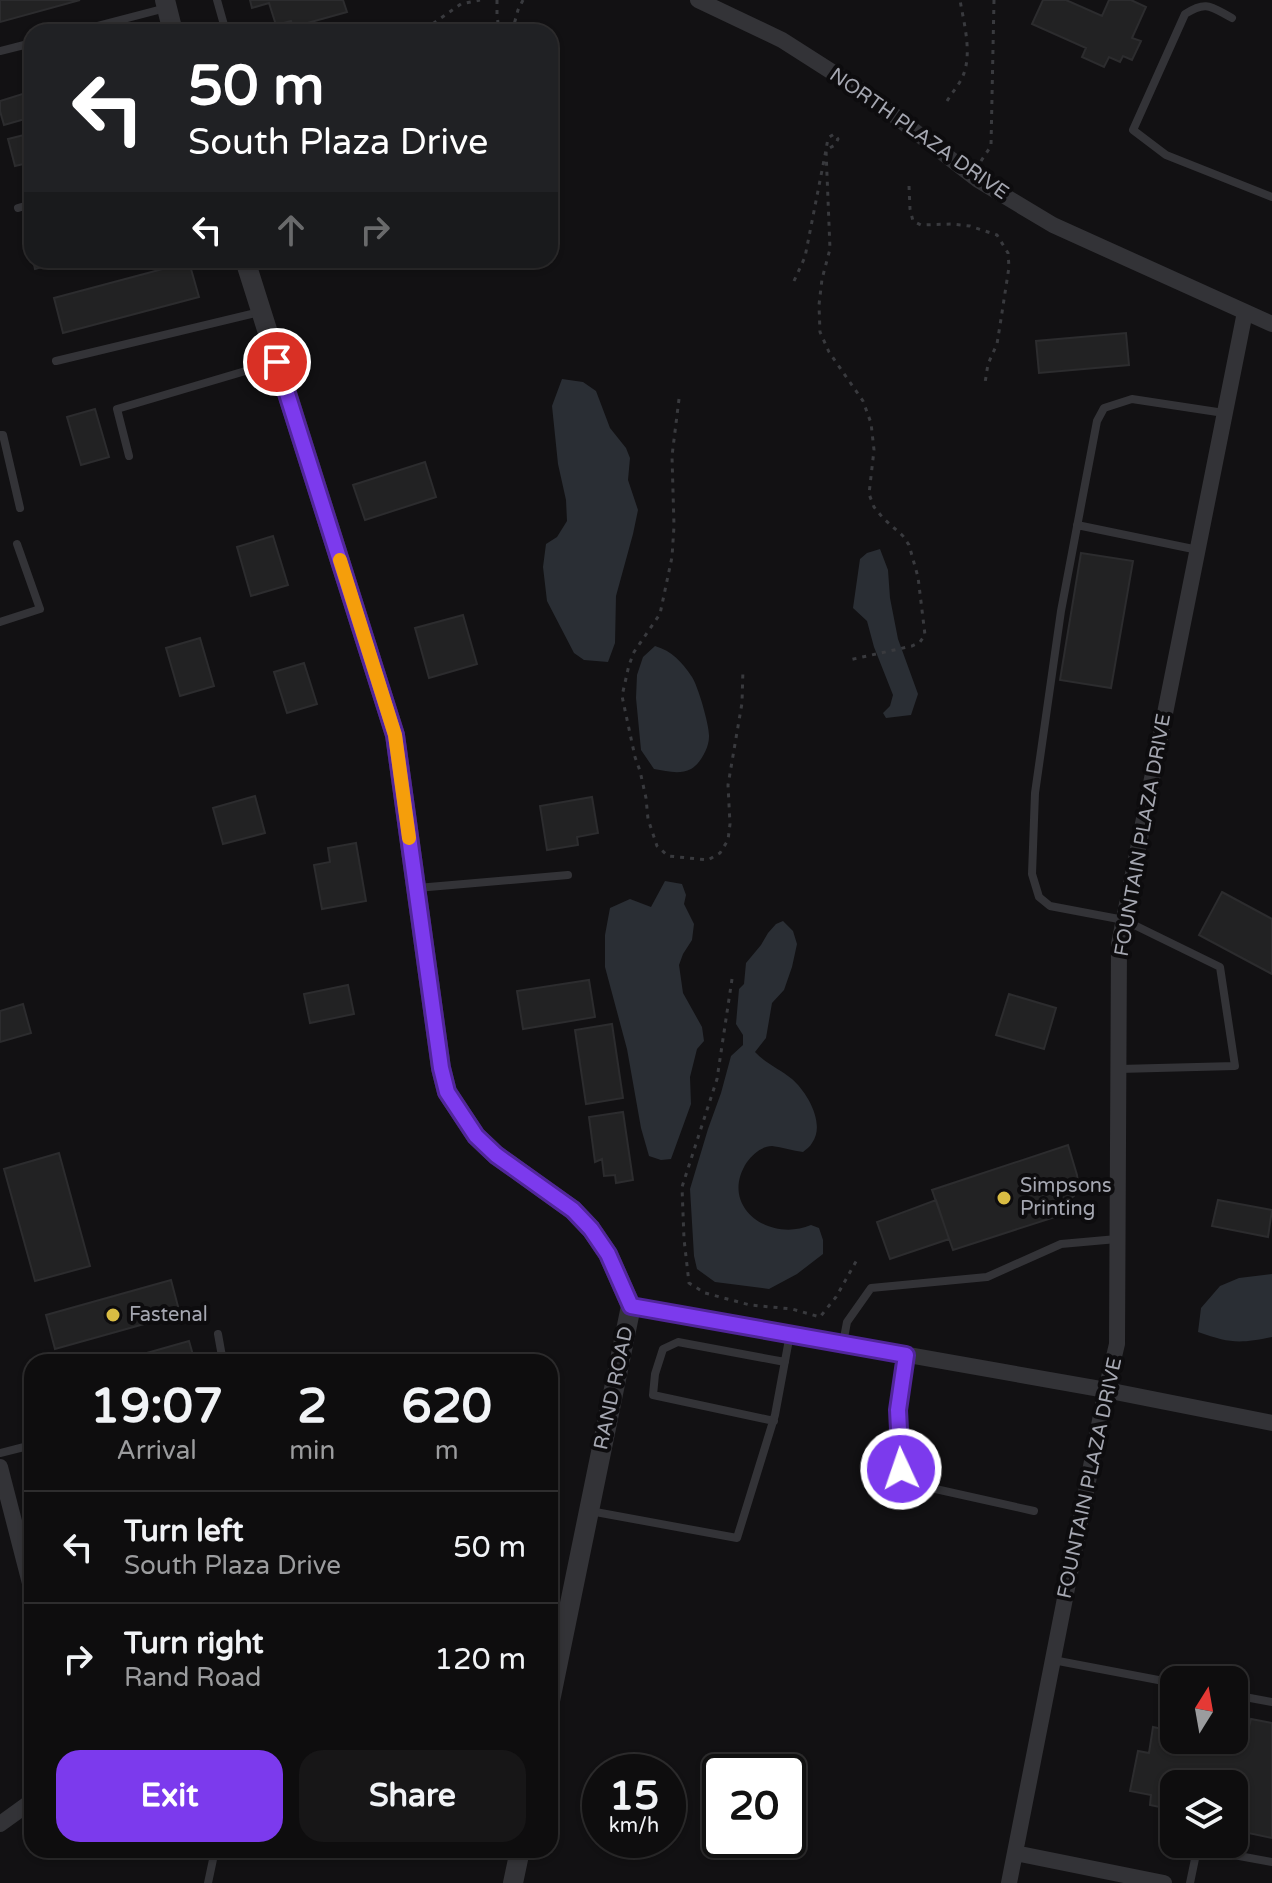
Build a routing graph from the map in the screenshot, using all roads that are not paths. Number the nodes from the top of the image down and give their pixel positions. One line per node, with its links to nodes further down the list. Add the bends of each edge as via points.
1 (217, 0): 7 (lane)
2 (698, 0): 15 (street, NORTH PLAZA DRIVE, via 782,40 865,93 972,176 1053,225)
3 (166, 4): 5 (lane); 6 (street)
4 (1232, 18): 10 (lane, via 1206,5 1185,14 1133,130 1166,155)
5 (100, 24)
6 (171, 24)
7 (224, 24)
8 (24, 45): 9 (lane)
9 (0, 51)
10 (1272, 197)
11 (24, 206): 12 (lane)
12 (18, 208)
13 (248, 268): 14 (street, RAND ROAD)
14 (261, 311): 17 (lane); 18 (street, RAND ROAD)
15 (1245, 312): 16 (street, NORTH PLAZA DRIVE); 19 (street, FOUNTAIN PLAZA DRIVE)
16 (1272, 324)
17 (56, 361)
18 (277, 362): 21 (lane, via 117,409); 28 (street, RAND ROAD, via 395,735)
19 (1224, 413): 23 (lane, via 1132,399 1104,408); 25 (street, FOUNTAIN PLAZA DRIVE)
20 (0, 435): 22 (lane)
21 (129, 456)
22 (20, 508)
23 (1077, 525): 25 (lane); 29 (lane, via 1035,793 1032,874 1039,897 1050,906)
24 (17, 544): 26 (lane, via 40,609)
25 (1198, 550): 29 (street, FOUNTAIN PLAZA DRIVE)
26 (0, 622)
27 (568, 875): 28 (lane)
28 (416, 888): 32 (street, RAND ROAD, via 447,1092 476,1136 591,1229)
29 (1124, 920): 30 (street, FOUNTAIN PLAZA DRIVE, via 1119,944); 30 (lane, via 1220,967 1235,1066)
30 (1119, 1069): 31 (street, FOUNTAIN PLAZA DRIVE)
31 (1118, 1239): 35 (lane, via 1061,1244 987,1277 871,1288 847,1322); 39 (street, FOUNTAIN PLAZA DRIVE, via 1117,1344)
32 (631, 1306): 34 (street); 46 (street, RAND ROAD)
33 (218, 1334): 36 (lane)
34 (790, 1334): 35 (street); 38 (lane)
35 (843, 1343): 37 (street)
36 (222, 1354)
37 (906, 1355): 39 (street); 47 (lane, via 898,1410 901,1469 931,1488)
38 (785, 1362): 40 (lane); 40 (lane, via 678,1342 663,1349 655,1374 653,1395)
39 (1106, 1390): 41 (street); 49 (street, FOUNTAIN PLAZA DRIVE)
40 (774, 1421): 46 (lane, via 737,1538)
41 (1272, 1423)
42 (24, 1447): 43 (lane)
43 (0, 1453)
44 (0, 1467): 45 (street)
45 (3, 1495): 48 (street)
46 (589, 1511): 50 (street, RAND ROAD)
47 (1034, 1511)
48 (24, 1565)
49 (1053, 1660): 51 (lane); 56 (street, FOUNTAIN PLAZA DRIVE)
50 (558, 1662)
51 (1160, 1680)
52 (1248, 1698): 53 (lane)
53 (1272, 1702)
54 (24, 1807): 55 (street)
55 (0, 1824)
56 (1015, 1853): 60 (street); 63 (street, FOUNTAIN PLAZA DRIVE)
57 (213, 1858): 61 (lane)
58 (518, 1858): 62 (street)
59 (1272, 1862): 65 (lane, via 1201,1849)
60 (1113, 1878): 64 (street)
61 (208, 1883)
62 (513, 1883)
63 (1009, 1883)
64 (1164, 1883)
65 (1190, 1883)

